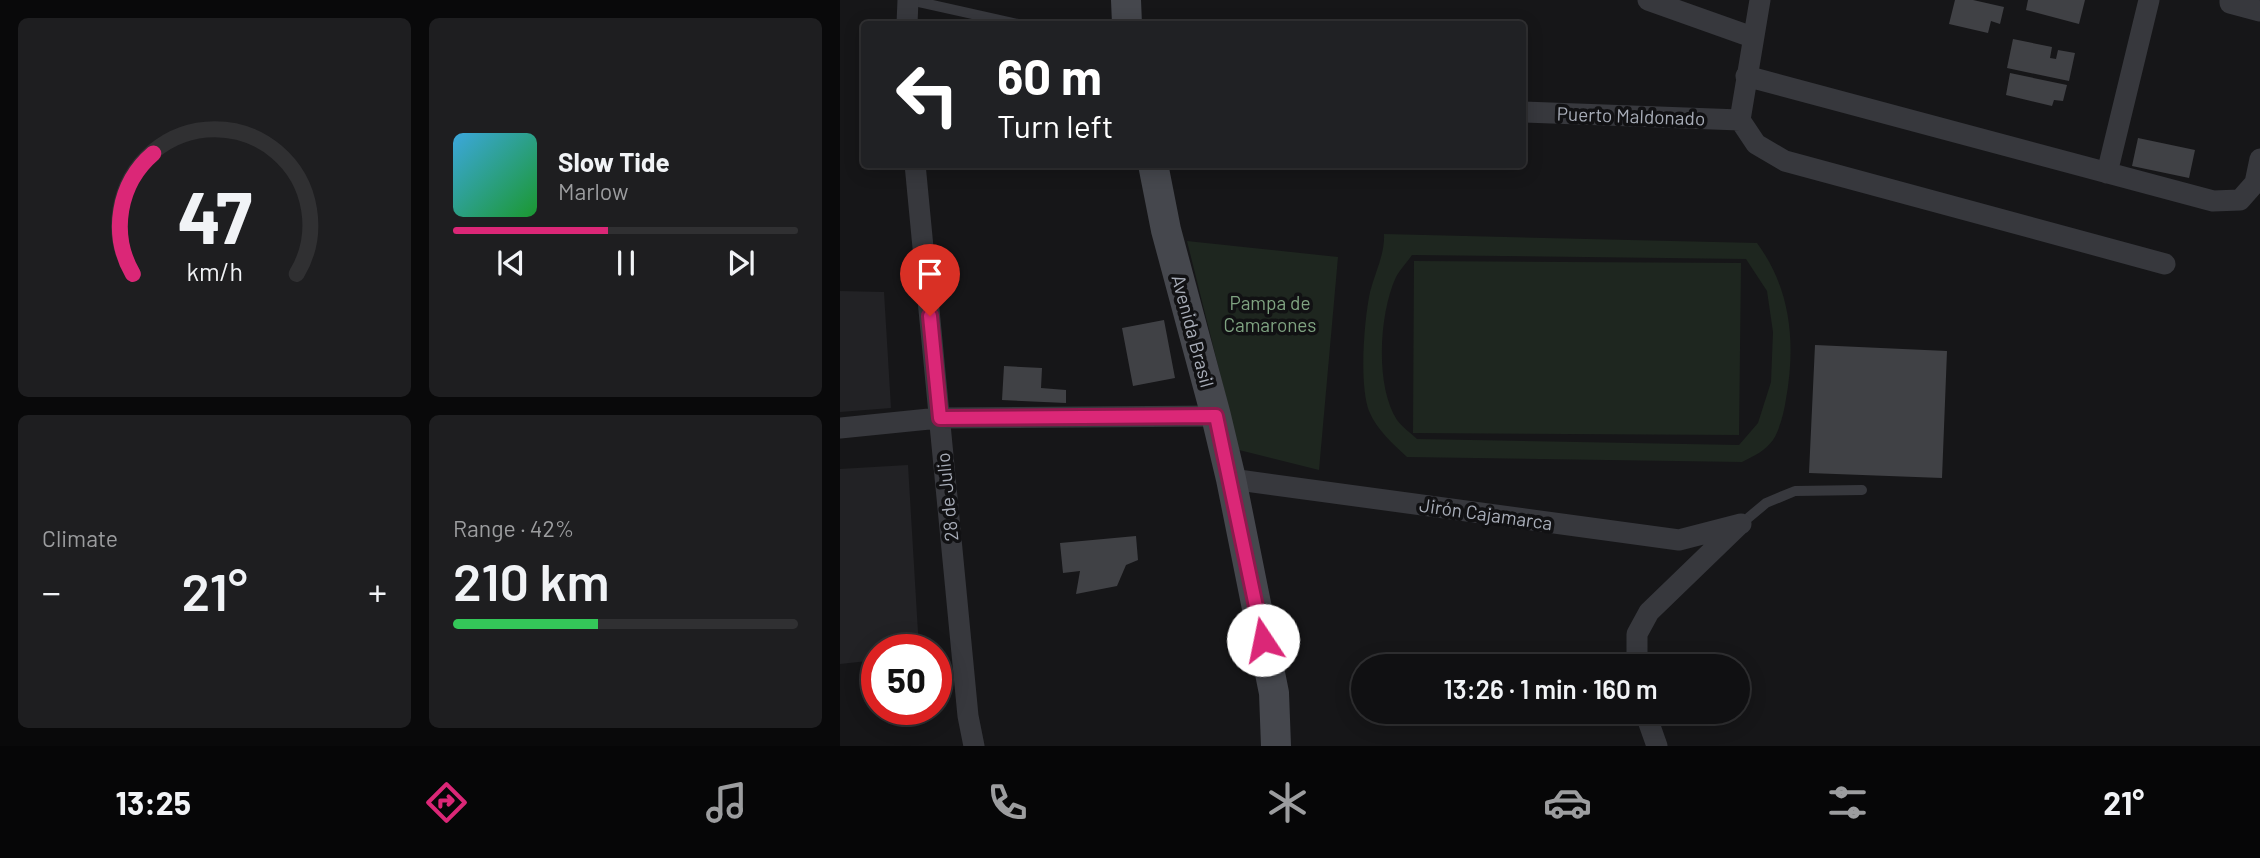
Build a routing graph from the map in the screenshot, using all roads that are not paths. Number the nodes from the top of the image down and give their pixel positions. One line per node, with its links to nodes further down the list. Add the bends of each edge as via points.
1 (909, 0): 8 (street); 9 (lane)
2 (1126, 0): 10 (main road)
3 (1648, 0): 11 (street)
4 (1760, 0): 11 (street)
5 (2148, 0): 18 (street)
6 (2225, 1): 7 (street)
7 (2260, 11)
8 (907, 21)
9 (1004, 21)
10 (1128, 21)
11 (1752, 37): 12 (street)
12 (1746, 75): 14 (street); 18 (street)
13 (1526, 112): 14 (street, Puerto Maldonado)
14 (1740, 120): 19 (street, via 1756,144 1785,161)
15 (2260, 159): 18 (street, via 2255,183 2239,200 2213,201)
16 (915, 168): 21 (street, 28 de Julio)
17 (1154, 168): 20 (main road, Avenida Brasil)
18 (2107, 173)
19 (2165, 264)
20 (1216, 416): 21 (street); 23 (main road, Avenida Brasil)
21 (940, 418): 22 (street); 30 (street, 28 de Julio)
22 (840, 428)
23 (1231, 479): 26 (street, Jirón Cajamarca); 31 (main road, Avenida Brasil, via 1274,693)
24 (1862, 490): 25 (lane, via 1795,491 1766,503)
25 (1741, 524): 26 (street, Jirón Cajamarca); 27 (street)
26 (1679, 540): 27 (street)
27 (1698, 566): 28 (street, via 1649,611 1637,634)
28 (1637, 654)
29 (1649, 724): 32 (street)
30 (974, 746)
31 (1276, 746)
32 (1657, 746)

